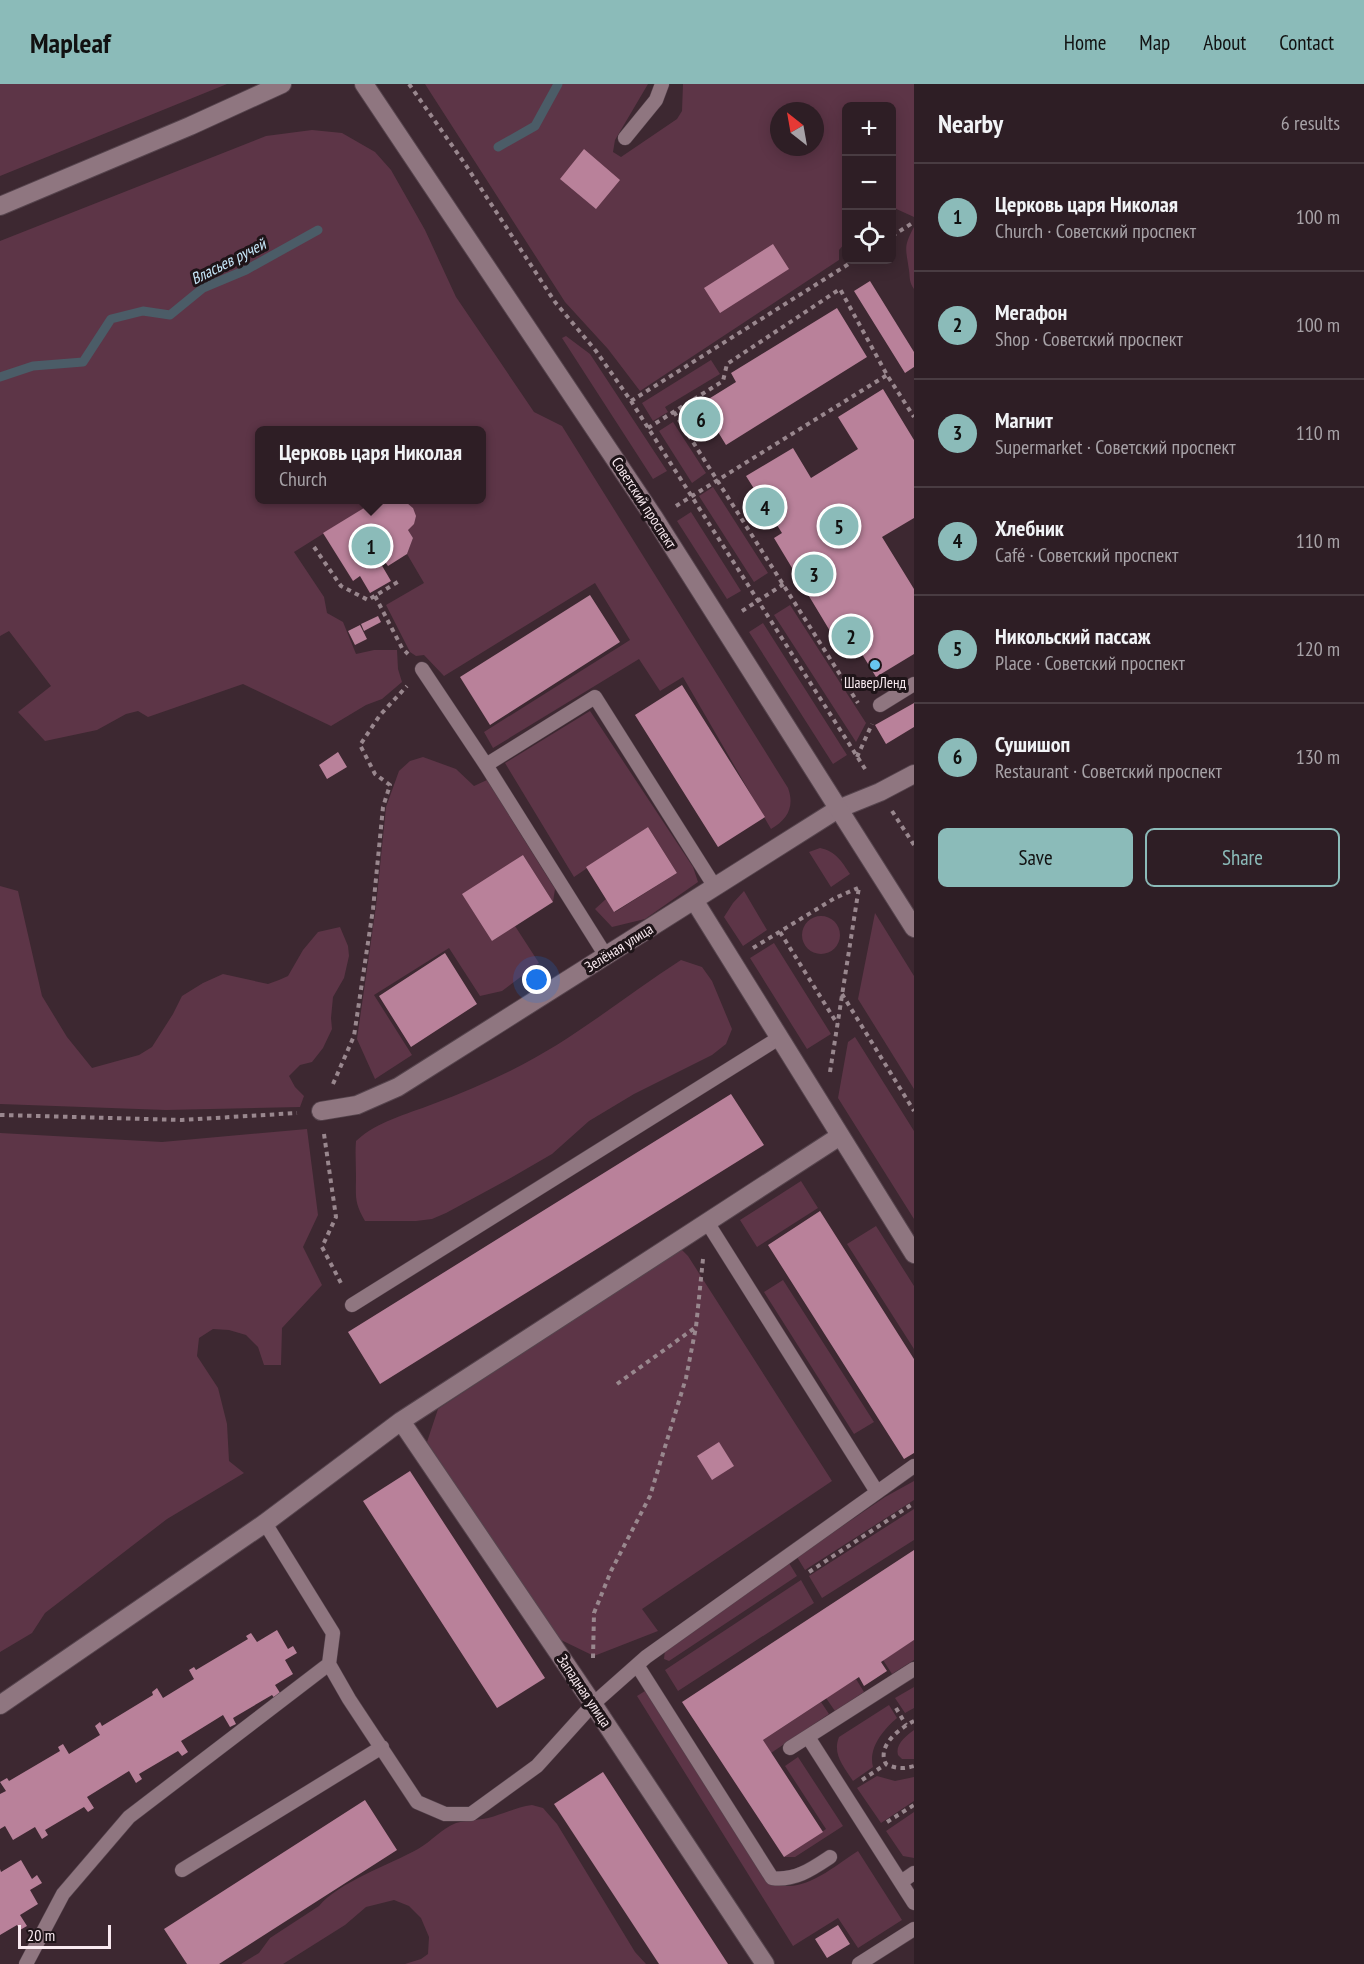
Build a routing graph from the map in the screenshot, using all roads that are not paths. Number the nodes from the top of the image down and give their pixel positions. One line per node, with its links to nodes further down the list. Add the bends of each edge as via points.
1 (282, 84): 5 (street)
2 (364, 84): 11 (street, Советский проспект, via 655,519)
3 (662, 84): 4 (lane, via 656,100)
4 (626, 138)
5 (0, 206)
6 (422, 669): 9 (lane)
7 (914, 684): 8 (lane)
8 (880, 705)
9 (486, 765): 12 (lane, via 595,698); 15 (lane)
10 (914, 774): 11 (street, Зелёная улица)
11 (838, 808): 12 (street, Зелёная улица); 14 (street, Советский проспект)
12 (715, 887): 13 (street, Зелёная улица)
13 (694, 900): 15 (street, Зелёная улица); 16 (street)
14 (914, 928)
15 (606, 956): 17 (street, Зелёная улица, via 398,1088 357,1105)
16 (779, 1038): 18 (street); 21 (lane)
17 (321, 1111)
18 (840, 1136): 19 (street); 20 (street)
19 (707, 1222): 22 (street); 24 (lane)
20 (914, 1254)
21 (352, 1305)
22 (401, 1421): 25 (street); 29 (street, Западная улица)
23 (914, 1466): 24 (lane)
24 (878, 1492): 27 (lane)
25 (266, 1523): 26 (lane, via 333,1633); 30 (street)
26 (329, 1664): 32 (lane); 40 (lane, via 129,1817 63,1894)
27 (637, 1665): 29 (lane); 34 (lane, via 772,1878 785,1880 802,1874)
28 (914, 1669): 31 (lane)
29 (593, 1704): 32 (lane, via 537,1766 471,1814 445,1814 417,1802); 41 (street, Западная улица)
30 (0, 1705)
31 (808, 1737): 33 (lane); 37 (lane)
32 (382, 1747): 35 (lane)
33 (790, 1748)
34 (830, 1857)
35 (182, 1870)
36 (914, 1874): 37 (lane)
37 (901, 1882): 38 (lane)
38 (914, 1903)
39 (914, 1929): 42 (lane)
40 (26, 1964)
41 (765, 1964)
42 (859, 1964)

